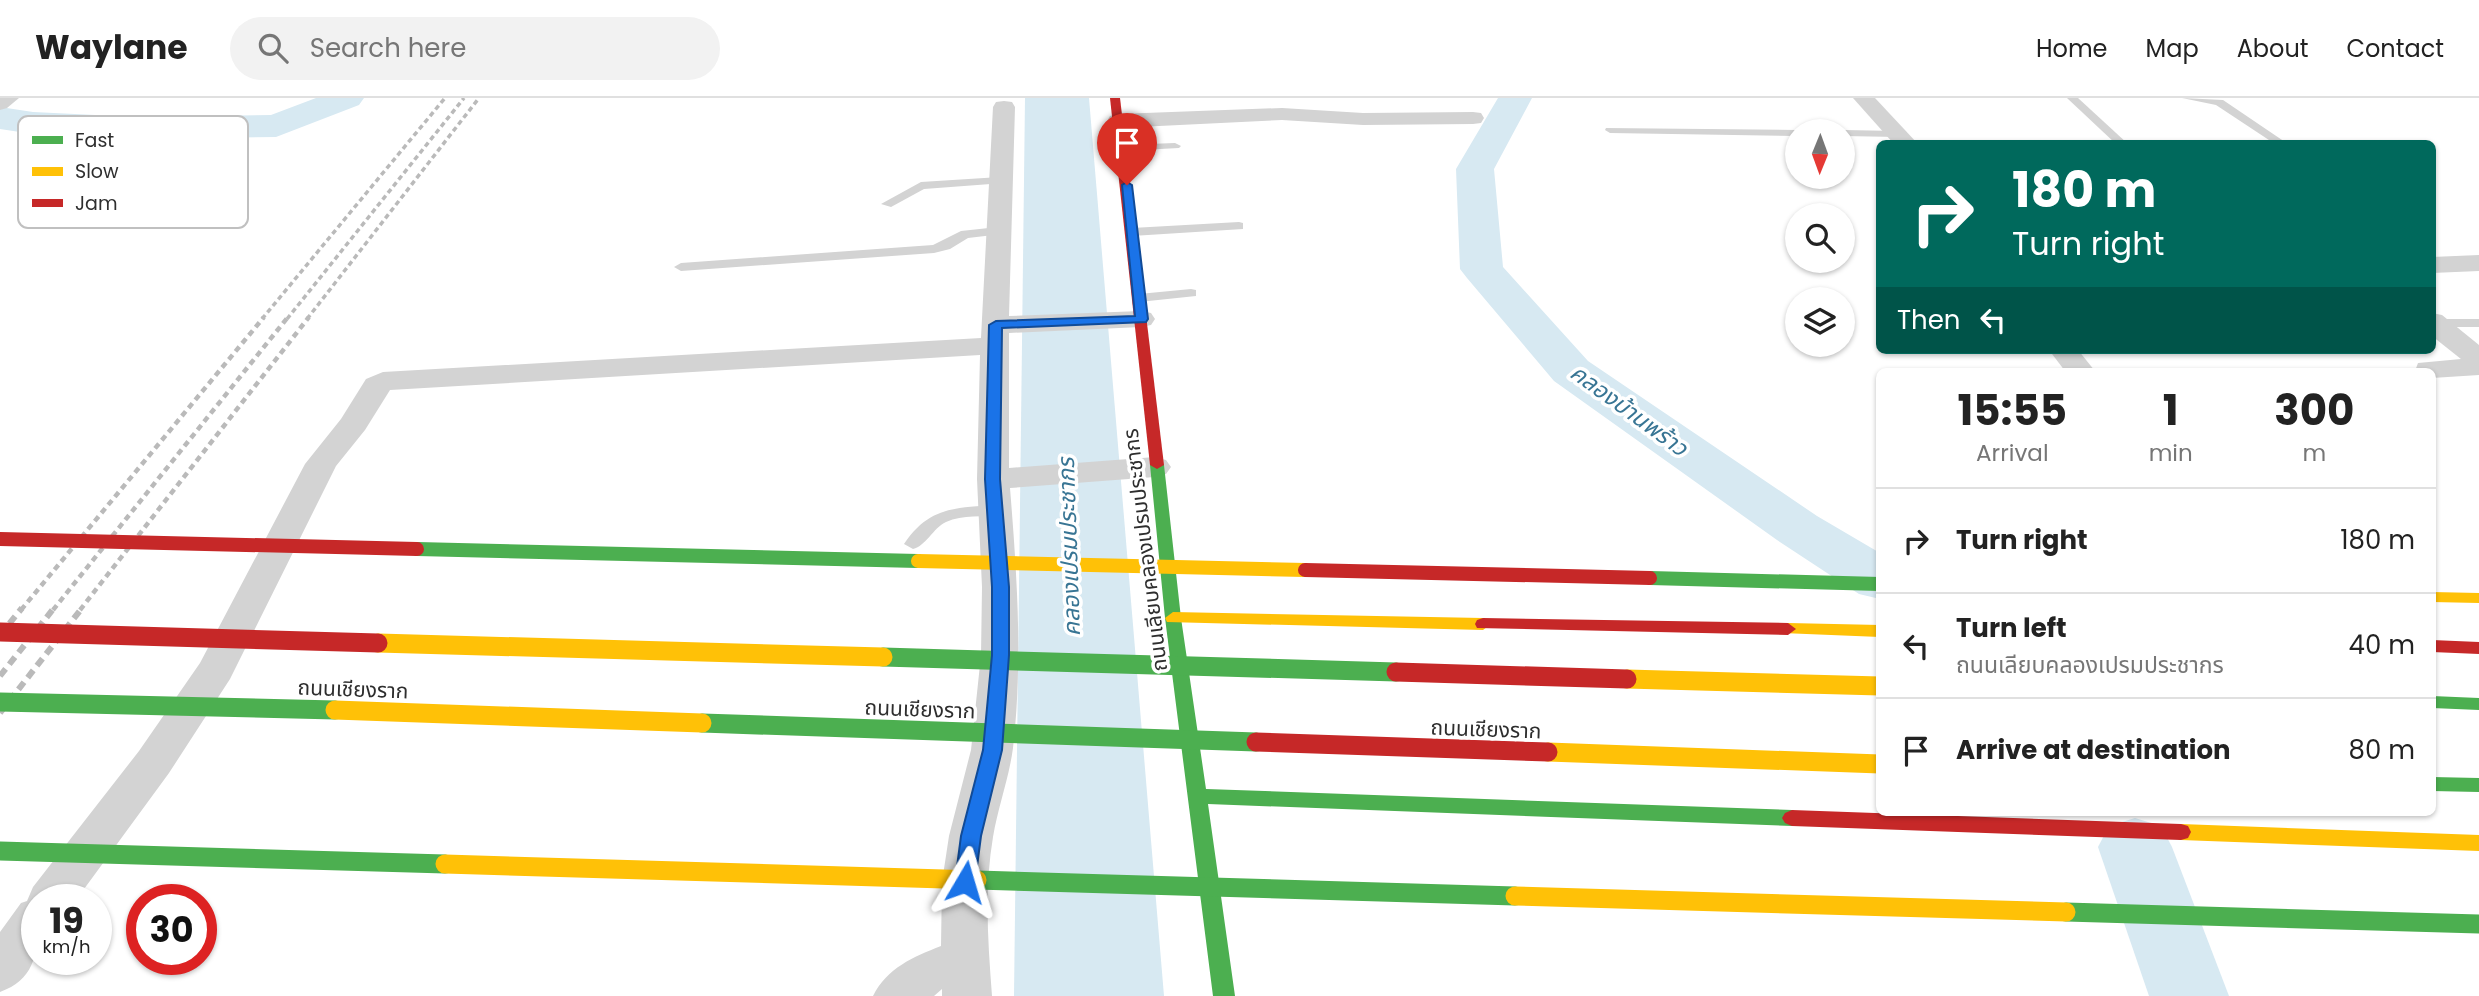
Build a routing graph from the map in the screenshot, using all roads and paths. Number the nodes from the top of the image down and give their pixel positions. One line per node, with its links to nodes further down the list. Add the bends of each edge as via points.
1 (8, 98): 6 (street)
2 (1115, 98): 9 (main road, ถนนเลียบคลองเปรมประชากร)
3 (1863, 98): 13 (street)
4 (2073, 98): 14 (lane)
5 (2187, 98): 15 (lane, via 2219,102)
6 (0, 104)
7 (1004, 107): 18 (street)
8 (1472, 118): 9 (street, via 1363,120 1282,114)
9 (1118, 121): 17 (main road, ถนนเลียบคลองเปรมประชากร)
10 (1610, 130): 11 (lane)
11 (1785, 133)
12 (1855, 134): 13 (lane)
13 (1903, 139)
14 (2119, 140)
15 (2277, 140)
16 (1175, 146): 17 (lane)
17 (1122, 148): 22 (main road, ถนนเลียบคลองเปรมประชากร)
18 (1000, 181): 19 (lane, via 921,186); 21 (street)
19 (887, 204)
20 (1239, 226): 22 (lane)
21 (998, 231): 25 (lane, via 965,234 934,249); 31 (street)
22 (1132, 232): 27 (main road, ถนนเลียบคลองเปรมประชากร)
23 (2479, 262): 24 (street)
24 (2436, 265)
25 (681, 267)
26 (1191, 293): 27 (lane)
27 (1133, 312): 31 (street); 35 (main road, ถนนเลียบคลองเปรมประชากร)
28 (2436, 322): 29 (lane)
29 (2479, 323)
30 (2436, 324): 34 (street, via 2479,364)
31 (1000, 331): 36 (street); 57 (street, via 383,381 321,464 216,669 154,762)
32 (2066, 354): 33 (street)
33 (2078, 368)
34 (2436, 369)
35 (1139, 469): 36 (street); 42 (main road, ถนนเลียบคลองเปรมประชากร)
36 (1000, 489): 38 (lane, via 935,519); 61 (street, via 1000,655 992,750 965,882)
37 (0, 539): 39 (main road, bridge)
38 (913, 544)
39 (1876, 584)
40 (2436, 597): 41 (main road)
41 (2479, 598)
42 (1173, 618): 43 (main road); 54 (main road, ถนนเลียบคลองเปรมประชากร)
43 (1876, 631)
44 (0, 632): 47 (main road, bridge)
45 (2436, 646): 46 (main road)
46 (2479, 648)
47 (1876, 686)
48 (0, 702): 51 (main road, ถนนเชียงราก, bridge, via 325,709)
49 (2436, 702): 50 (main road)
50 (2479, 704)
51 (1876, 764)
52 (2436, 783): 53 (main road)
53 (2479, 785)
54 (1198, 796): 55 (main road); 63 (main road, ถนนเลียบคลองเปรมประชากร)
55 (2479, 843)
56 (0, 851): 58 (main road, bridge)
57 (61, 884)
58 (2479, 924)
59 (21, 940): 60 (street)
60 (0, 971)
61 (966, 977): 62 (street, via 927,973)
62 (898, 996)
63 (1224, 996)

